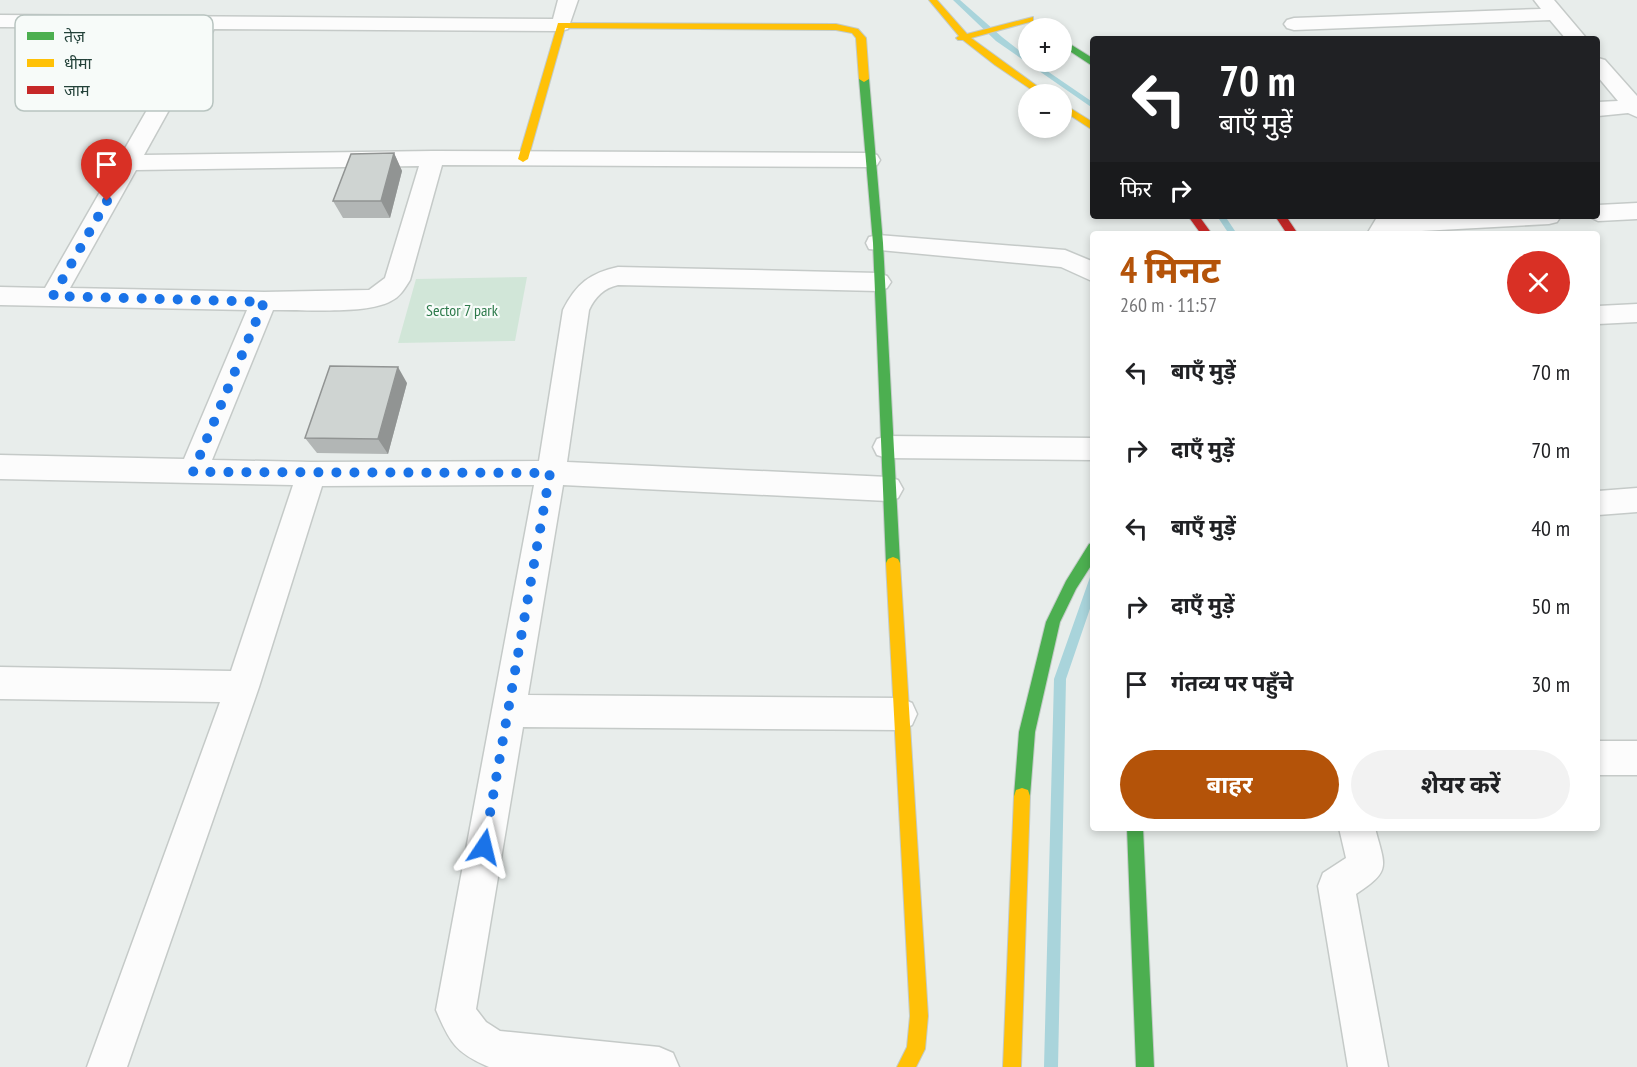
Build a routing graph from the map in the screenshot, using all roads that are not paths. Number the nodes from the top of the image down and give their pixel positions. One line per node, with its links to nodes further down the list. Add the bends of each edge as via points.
1 (568, 0): 11 (street)
2 (933, 0): 13 (street)
3 (1018, 6): 5 (street)
4 (1550, 7): 10 (street); 12 (street)
5 (1022, 18)
6 (0, 21): 7 (street)
7 (15, 21)
8 (213, 22): 11 (street, via 389,15)
9 (1018, 22): 13 (street)
10 (1294, 24)
11 (561, 25): 24 (street); 25 (street, via 836,27 855,31 863,46)
12 (1574, 36)
13 (961, 38): 17 (street)
14 (1072, 49): 15 (street)
15 (1090, 61)
16 (1600, 66): 19 (street)
17 (1029, 84)
18 (1600, 108): 19 (street)
19 (1636, 108)
20 (158, 111): 26 (street)
21 (1072, 113): 22 (street)
22 (1090, 125)
23 (433, 158): 24 (street); 26 (street); 38 (street, via 397,280 388,292 369,299)
24 (523, 159): 25 (street)
25 (869, 160): 33 (street)
26 (129, 163): 37 (street)
27 (1637, 211): 28 (street)
28 (1600, 213)
29 (1195, 219): 31 (street)
30 (1494, 219): 32 (street, via 1384,225)
31 (1205, 231)
32 (1381, 231)
33 (878, 243): 34 (street, via 1065,259); 35 (street)
34 (1090, 271)
35 (878, 282): 41 (street); 45 (street, via 618,276 592,284 576,310)
36 (0, 296): 37 (street)
37 (53, 296): 38 (street)
38 (264, 302): 44 (street)
39 (1637, 313): 40 (street)
40 (1600, 315)
41 (887, 447): 42 (street); 47 (street)
42 (1090, 449)
43 (0, 467): 44 (street)
44 (193, 472): 46 (street)
45 (550, 473): 46 (street); 47 (street); 53 (street)
46 (311, 474): 52 (street)
47 (888, 489): 54 (street)
48 (1637, 500): 49 (street)
49 (1600, 503)
50 (1090, 554): 62 (street, via 1053,622 1027,732 1019,830)
51 (0, 683): 52 (street)
52 (242, 687): 59 (street)
53 (508, 711): 54 (street); 60 (street, via 456,1010 464,1030 475,1041 500,1051)
54 (900, 714): 61 (street, via 919,1016 918,1041 913,1060)
55 (1600, 758): 56 (street)
56 (1637, 758)
57 (1135, 831): 63 (street)
58 (1358, 831): 64 (street, via 1366,866 1336,886)
59 (107, 1067)
60 (659, 1067)
61 (906, 1067)
62 (1012, 1067)
63 (1145, 1067)
64 (1368, 1067)

